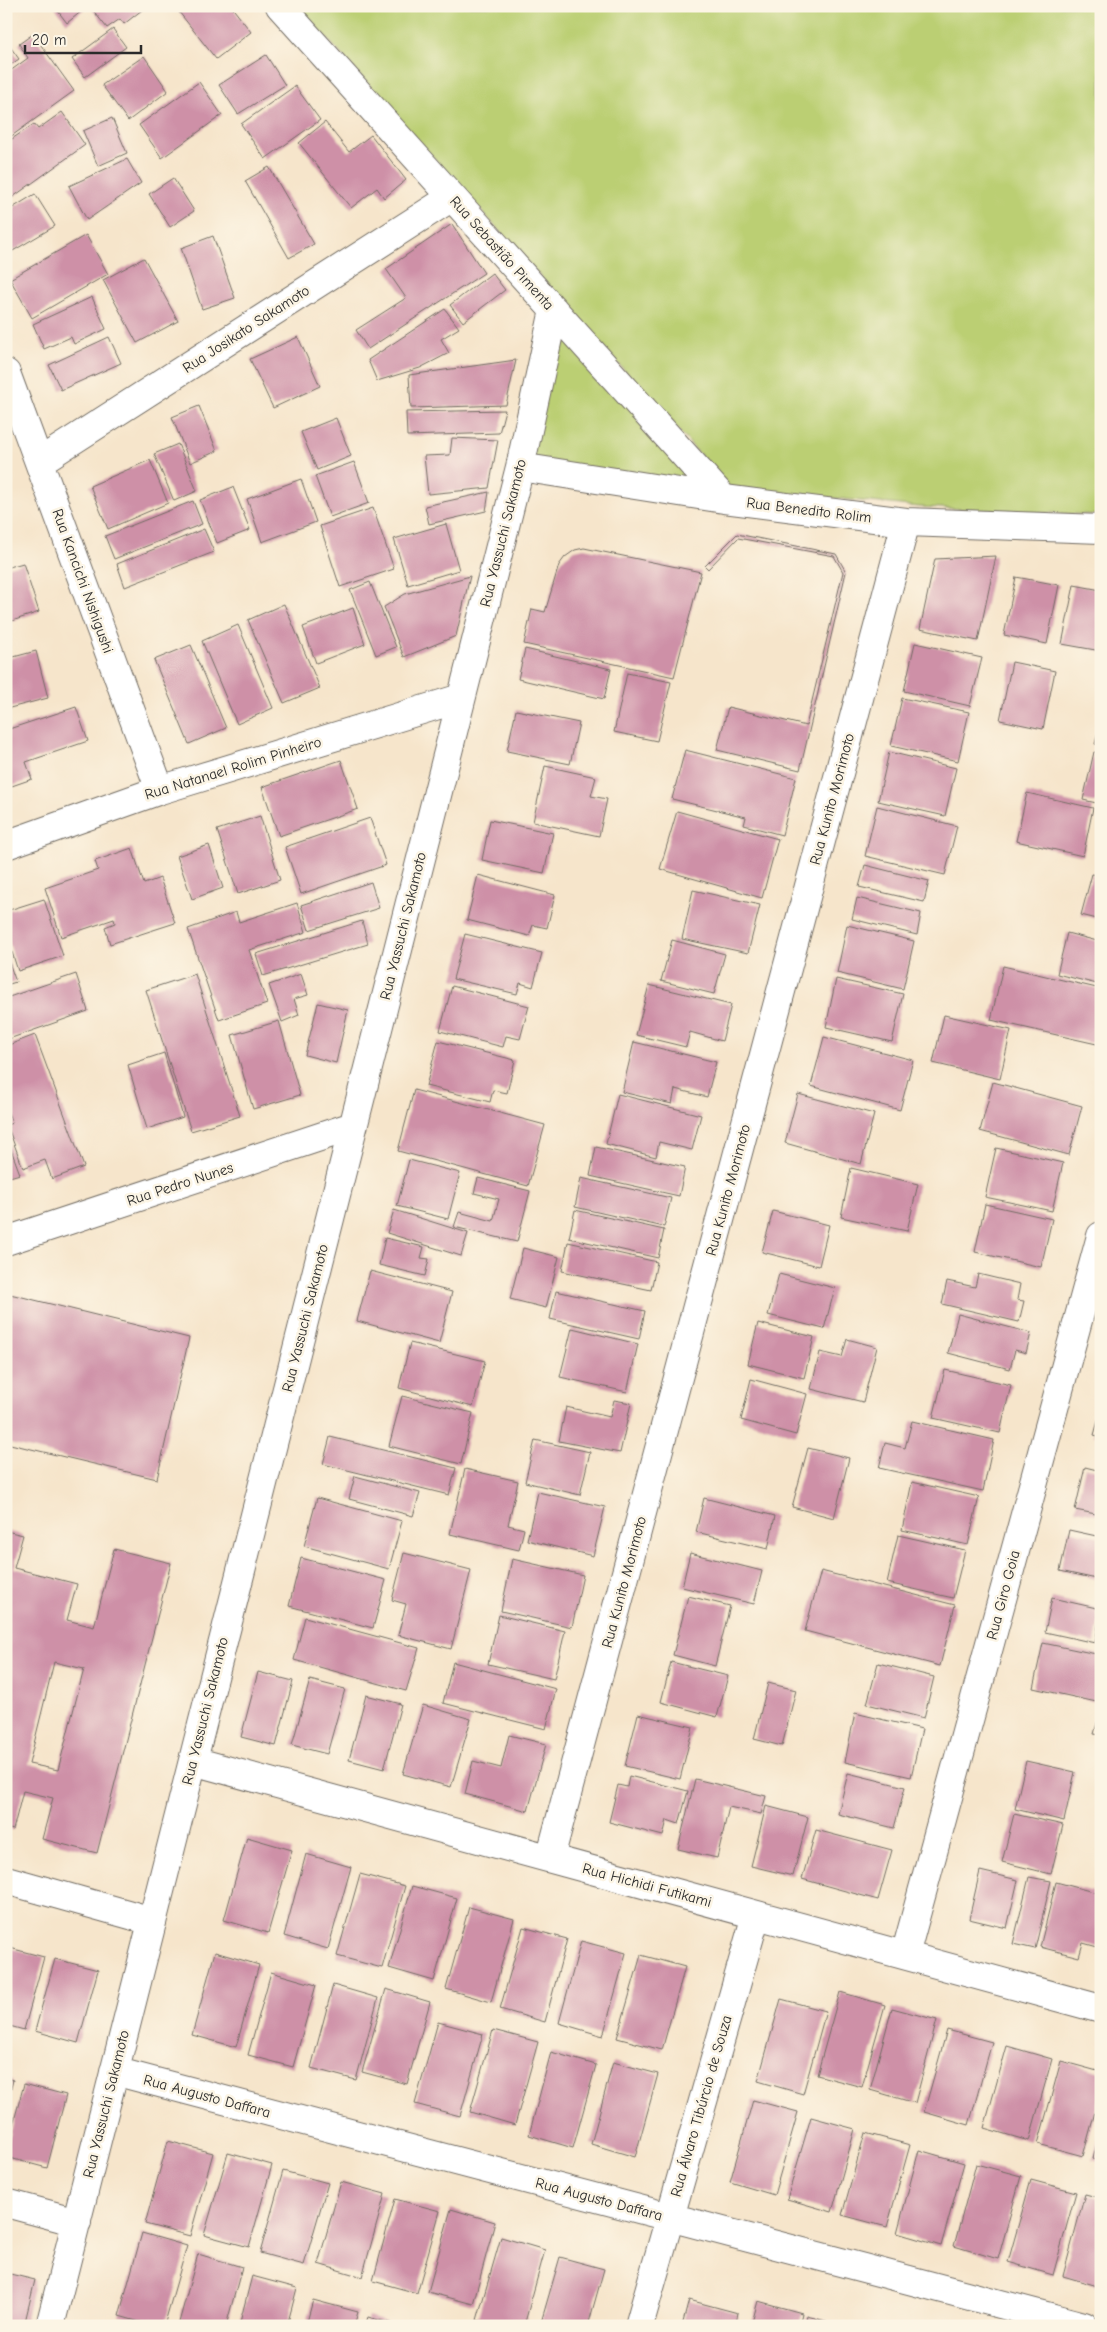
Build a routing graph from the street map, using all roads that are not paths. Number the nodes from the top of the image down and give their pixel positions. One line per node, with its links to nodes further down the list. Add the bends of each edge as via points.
1 (280, 6): 2 (street, Rua Sebastião Pimenta)
2 (452, 197): 3 (street, Rua Sebastião Pimenta); 5 (street, Rua Josikato Sakamoto)
3 (554, 310): 6 (street, Rua Yassuchi Sakamoto); 7 (street, Rua Sebastião Pimenta)
4 (6, 373): 5 (street, Rua Kancichi Nishigushi)
5 (39, 462): 11 (street, Rua Kancichi Nishigushi)
6 (520, 467): 7 (street, Rua Benedito Rolim); 10 (street, Rua Yassuchi Sakamoto)
7 (724, 499): 8 (street, Rua Benedito Rolim)
8 (906, 522): 9 (street, Rua Benedito Rolim); 17 (street, Rua Kunito Morimoto)
9 (1101, 529)
10 (461, 698): 11 (street, Rua Natanael Rolim Pinheiro); 13 (street, Rua Yassuchi Sakamoto)
11 (160, 790): 12 (street, Rua Natanael Rolim Pinheiro)
12 (6, 845)
13 (353, 1126): 15 (street, Rua Pedro Nunes); 16 (street, Rua Yassuchi Sakamoto)
14 (1101, 1236): 21 (street, Rua Giro Goia)
15 (6, 1241)
16 (193, 1761): 17 (street, Rua Hichidi Futikami); 20 (street, Rua Yassuchi Sakamoto)
17 (550, 1858): 19 (street, Rua Hichidi Futikami)
18 (6, 1880): 20 (street)
19 (756, 1914): 21 (street, Rua Hichidi Futikami); 25 (street, Rua Álvaro Tibúrcio de Souza)
20 (152, 1920): 23 (street, Rua Yassuchi Sakamoto)
21 (904, 1955): 22 (street, Rua Hichidi Futikami)
22 (1101, 2009)
23 (114, 2071): 25 (street, Rua Augusto Daffara); 26 (street, Rua Yassuchi Sakamoto)
24 (6, 2203): 26 (street)
25 (669, 2217): 28 (street, Rua Álvaro Tibúrcio de Souza); 29 (street, Rua Augusto Daffara)
26 (76, 2222): 27 (street, Rua Yassuchi Sakamoto)
27 (50, 2326)
28 (639, 2326)
29 (1084, 2326)

